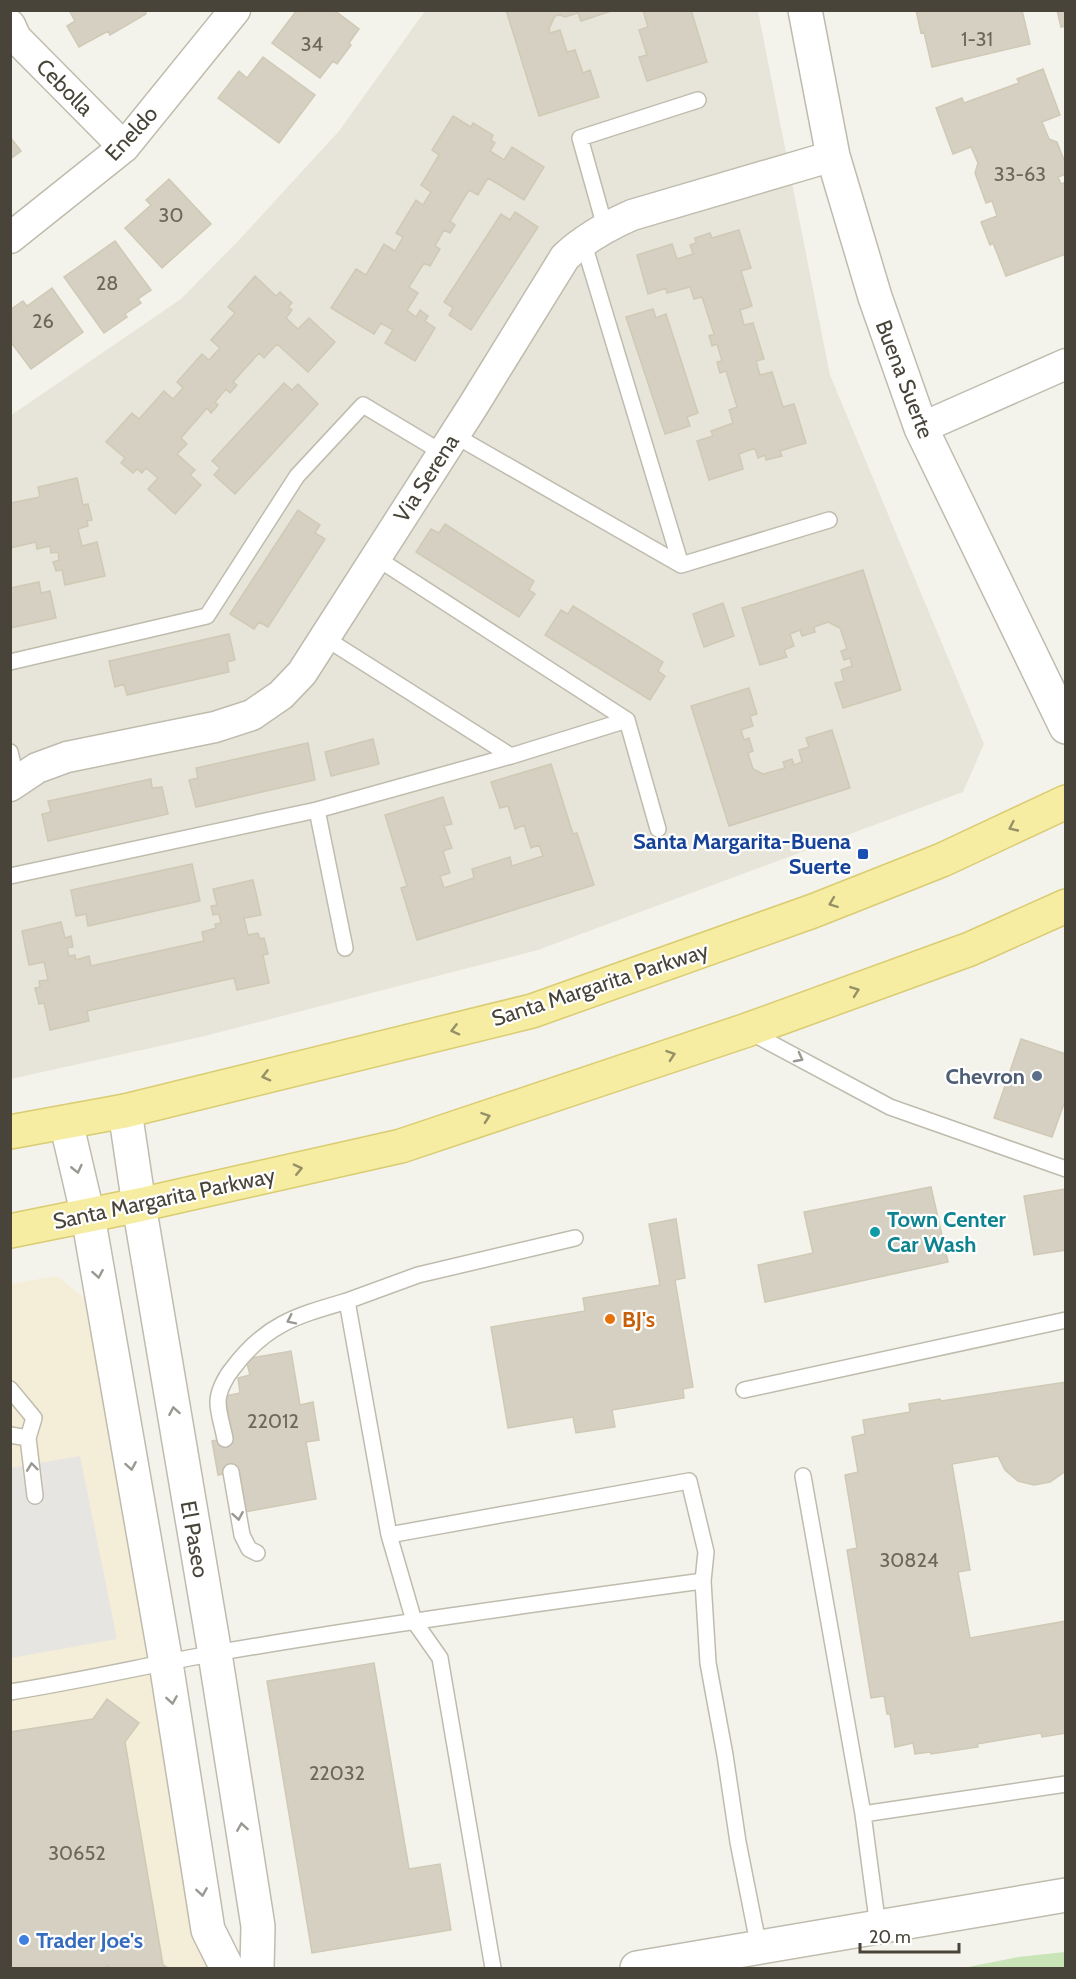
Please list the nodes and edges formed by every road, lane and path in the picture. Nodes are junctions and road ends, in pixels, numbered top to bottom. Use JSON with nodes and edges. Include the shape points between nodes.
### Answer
{"nodes":[{"id":1,"x":235,"y":10,"type":"edge"},
{"id":2,"x":805,"y":10,"type":"edge"},
{"id":3,"x":10,"y":25,"type":"edge"},
{"id":4,"x":698,"y":100,"type":"dead end"},
{"id":5,"x":124,"y":147,"type":"junction"},
{"id":6,"x":833,"y":156,"type":"junction"},
{"id":7,"x":594,"y":234,"type":"junction"},
{"id":8,"x":10,"y":238,"type":"edge"},
{"id":9,"x":1065,"y":364,"type":"edge"},
{"id":10,"x":921,"y":428,"type":"junction"},
{"id":11,"x":448,"y":444,"type":"junction"},
{"id":12,"x":830,"y":520,"type":"dead end"},
{"id":13,"x":375,"y":557,"type":"junction"},
{"id":14,"x":681,"y":566,"type":"junction"},
{"id":15,"x":325,"y":638,"type":"junction"},
{"id":16,"x":10,"y":662,"type":"edge"},
{"id":17,"x":627,"y":720,"type":"junction"},
{"id":18,"x":1065,"y":727,"type":"edge"},
{"id":19,"x":10,"y":752,"type":"edge"},
{"id":20,"x":511,"y":756,"type":"junction"},
{"id":21,"x":14,"y":784,"type":"edge"},
{"id":22,"x":1065,"y":802,"type":"edge"},
{"id":23,"x":317,"y":810,"type":"junction"},
{"id":24,"x":658,"y":829,"type":"dead end"},
{"id":25,"x":10,"y":876,"type":"edge"},
{"id":26,"x":1065,"y":906,"type":"edge"},
{"id":27,"x":345,"y":948,"type":"dead end"},
{"id":28,"x":747,"y":1030,"type":"junction"},
{"id":29,"x":125,"y":1111,"type":"junction"},
{"id":30,"x":66,"y":1122,"type":"junction"},
{"id":31,"x":10,"y":1131,"type":"edge"},
{"id":32,"x":1065,"y":1169,"type":"edge"},
{"id":33,"x":139,"y":1205,"type":"junction"},
{"id":34,"x":87,"y":1216,"type":"junction"},
{"id":35,"x":10,"y":1231,"type":"edge"},
{"id":36,"x":575,"y":1238,"type":"dead end"},
{"id":37,"x":347,"y":1301,"type":"junction"},
{"id":38,"x":1065,"y":1320,"type":"edge"},
{"id":39,"x":10,"y":1389,"type":"edge"},
{"id":40,"x":744,"y":1390,"type":"dead end"},
{"id":41,"x":10,"y":1435,"type":"edge"},
{"id":42,"x":28,"y":1438,"type":"junction"},
{"id":43,"x":225,"y":1439,"type":"dead end"},
{"id":44,"x":231,"y":1472,"type":"dead end"},
{"id":45,"x":803,"y":1476,"type":"dead end"},
{"id":46,"x":35,"y":1496,"type":"dead end"},
{"id":47,"x":389,"y":1535,"type":"junction"},
{"id":48,"x":257,"y":1553,"type":"dead end"},
{"id":49,"x":703,"y":1581,"type":"junction"},
{"id":50,"x":414,"y":1621,"type":"junction"},
{"id":51,"x":215,"y":1654,"type":"junction"},
{"id":52,"x":166,"y":1664,"type":"junction"},
{"id":53,"x":10,"y":1692,"type":"edge"},
{"id":54,"x":1065,"y":1784,"type":"edge"},
{"id":55,"x":863,"y":1814,"type":"junction"},
{"id":56,"x":1065,"y":1895,"type":"edge"},
{"id":57,"x":878,"y":1927,"type":"junction"},
{"id":58,"x":759,"y":1948,"type":"junction"},
{"id":59,"x":227,"y":1968,"type":"edge"},
{"id":60,"x":256,"y":1968,"type":"edge"},
{"id":61,"x":493,"y":1968,"type":"edge"},
{"id":62,"x":637,"y":1968,"type":"edge"}],
"edges":[{"from":1,"to":5,"type":"street","name":"Eneldo"},
{"from":2,"to":6,"type":"street","name":"Buena Suerte"},
{"from":3,"to":5,"type":"street","name":"Cebolla","via":[[16,38]]},
{"from":4,"to":7,"type":"lane","via":[[580,138]]},
{"from":5,"to":8,"type":"street","name":"Eneldo"},
{"from":6,"to":7,"type":"street","name":"Via Serena","via":[[632,215]]},
{"from":6,"to":10,"type":"street","name":"Buena Suerte","via":[[875,297]]},
{"from":7,"to":11,"type":"street","name":"Via Serena","via":[[565,256]]},
{"from":7,"to":14,"type":"lane"},
{"from":9,"to":10,"type":"street"},
{"from":10,"to":18,"type":"street","name":"Buena Suerte"},
{"from":11,"to":13,"type":"street","name":"Via Serena"},
{"from":11,"to":14,"type":"lane"},
{"from":11,"to":16,"type":"lane","via":[[363,405],[297,476],[207,616]]},
{"from":12,"to":14,"type":"lane"},
{"from":13,"to":15,"type":"street","name":"Via Serena"},
{"from":13,"to":17,"type":"lane"},
{"from":15,"to":20,"type":"lane"},
{"from":15,"to":21,"type":"street","name":"Via Serena","via":[[281,695],[252,715],[215,727],[67,756],[37,768]]},
{"from":17,"to":20,"type":"lane"},
{"from":17,"to":24,"type":"lane"},
{"from":19,"to":21,"type":"lane"},
{"from":20,"to":23,"type":"lane"},
{"from":22,"to":29,"type":"main road","name":"Santa Margarita Parkway","one_way":true,"via":[[942,860],[813,911],[532,1011]]},
{"from":23,"to":25,"type":"lane"},
{"from":23,"to":27,"type":"lane"},
{"from":28,"to":26,"type":"main road","name":"Santa Margarita Parkway","one_way":true,"via":[[970,949]]},
{"from":28,"to":32,"type":"lane","one_way":true,"via":[[890,1107]]},
{"from":33,"to":28,"type":"main road","name":"Santa Margarita Parkway","one_way":true,"via":[[401,1146]]},
{"from":29,"to":30,"type":"main road","name":"Santa Margarita Parkway"},
{"from":29,"to":33,"type":"street","name":"El Paseo"},
{"from":30,"to":31,"type":"main road","name":"Santa Margarita Parkway"},
{"from":30,"to":34,"type":"street","one_way":true},
{"from":33,"to":34,"type":"main road","name":"Santa Margarita Parkway"},
{"from":51,"to":33,"type":"street","name":"El Paseo","one_way":true},
{"from":34,"to":35,"type":"main road","name":"Santa Margarita Parkway"},
{"from":34,"to":52,"type":"street","one_way":true},
{"from":36,"to":37,"type":"lane","via":[[418,1275]]},
{"from":37,"to":43,"type":"lane","one_way":true,"via":[[303,1314],[267,1331],[243,1354],[227,1376],[218,1400]]},
{"from":37,"to":47,"type":"lane"},
{"from":38,"to":40,"type":"lane"},
{"from":39,"to":42,"type":"lane","via":[[34,1418]]},
{"from":41,"to":42,"type":"lane"},
{"from":46,"to":42,"type":"lane","one_way":true},
{"from":44,"to":48,"type":"lane","one_way":true,"via":[[242,1535],[249,1549]]},
{"from":45,"to":55,"type":"lane"},
{"from":47,"to":49,"type":"lane","via":[[690,1481],[706,1552]]},
{"from":47,"to":50,"type":"lane"},
{"from":49,"to":50,"type":"lane"},
{"from":49,"to":58,"type":"lane","via":[[708,1663]]},
{"from":50,"to":51,"type":"lane"},
{"from":50,"to":61,"type":"lane","via":[[440,1658]]},
{"from":51,"to":52,"type":"lane"},
{"from":60,"to":51,"type":"street","name":"El Paseo","one_way":true,"via":[[258,1926]]},
{"from":52,"to":53,"type":"lane"},
{"from":52,"to":59,"type":"street","one_way":true,"via":[[208,1930]]},
{"from":54,"to":55,"type":"lane"},
{"from":55,"to":57,"type":"lane"},
{"from":56,"to":57,"type":"street"},
{"from":57,"to":58,"type":"street"},
{"from":58,"to":62,"type":"street"}]}
